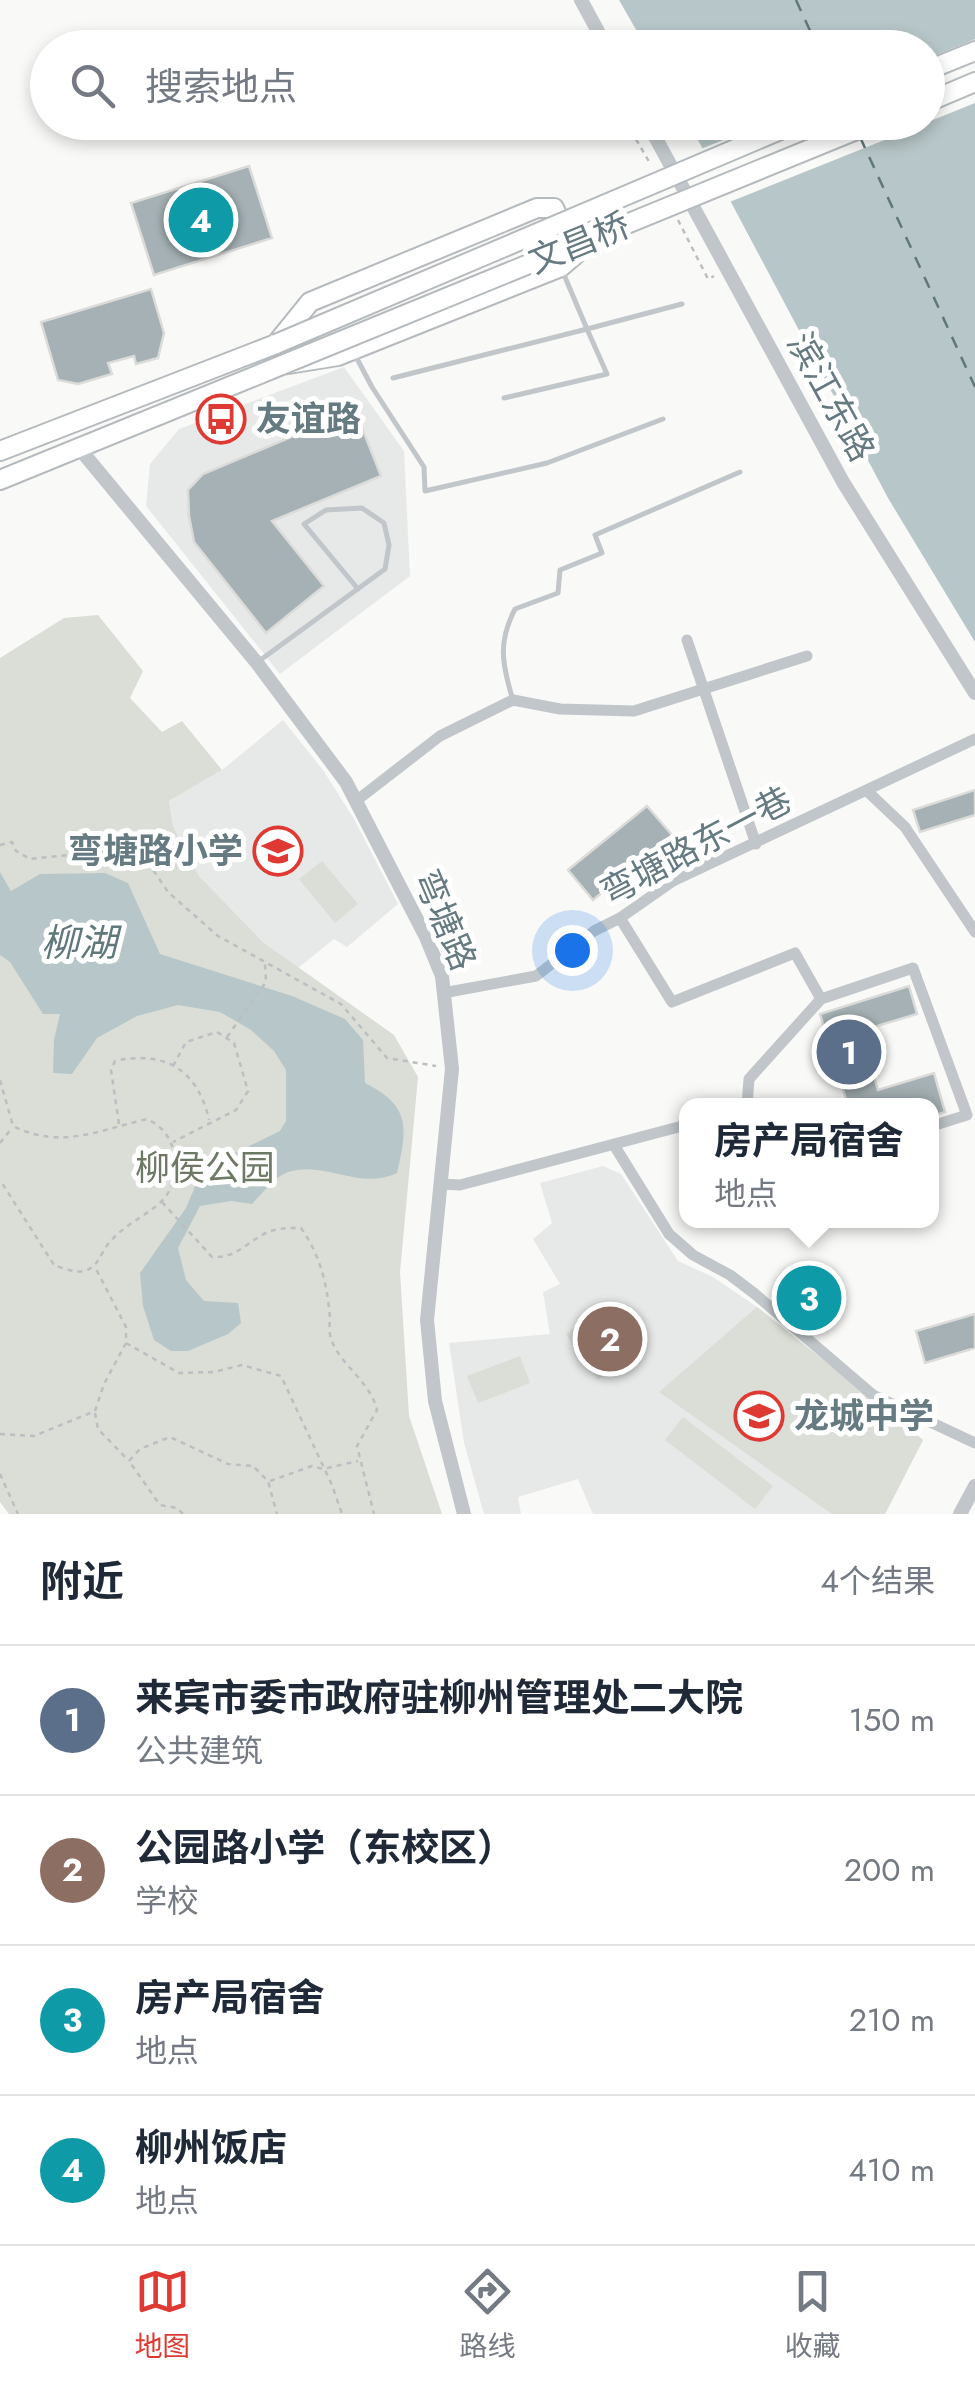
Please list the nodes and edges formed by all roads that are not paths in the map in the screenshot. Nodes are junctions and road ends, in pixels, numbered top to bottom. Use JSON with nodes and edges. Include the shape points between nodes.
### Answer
{"nodes":[{"id":1,"x":582,"y":0,"type":"edge"},
{"id":2,"x":598,"y":30,"type":"edge"},
{"id":3,"x":975,"y":51,"type":"edge"},
{"id":4,"x":945,"y":63,"type":"edge"},
{"id":5,"x":975,"y":82,"type":"edge"},
{"id":6,"x":945,"y":95,"type":"edge"},
{"id":7,"x":657,"y":140,"type":"edge"},
{"id":8,"x":756,"y":140,"type":"edge"},
{"id":9,"x":832,"y":140,"type":"edge"},
{"id":10,"x":561,"y":267,"type":"junction"},
{"id":11,"x":682,"y":304,"type":"dead end"},
{"id":12,"x":587,"y":329,"type":"junction"},
{"id":13,"x":276,"y":344,"type":"junction"},
{"id":14,"x":353,"y":350,"type":"junction"},
{"id":15,"x":282,"y":365,"type":"junction"},
{"id":16,"x":393,"y":378,"type":"dead end"},
{"id":17,"x":504,"y":398,"type":"dead end"},
{"id":18,"x":664,"y":420,"type":"dead end"},
{"id":19,"x":79,"y":448,"type":"junction"},
{"id":20,"x":0,"y":451,"type":"edge"},
{"id":21,"x":740,"y":472,"type":"dead end"},
{"id":22,"x":0,"y":480,"type":"edge"},
{"id":23,"x":358,"y":588,"type":"junction"},
{"id":24,"x":687,"y":640,"type":"dead end"},
{"id":25,"x":806,"y":656,"type":"dead end"},
{"id":26,"x":256,"y":663,"type":"junction"},
{"id":27,"x":703,"y":688,"type":"junction"},
{"id":28,"x":975,"y":693,"type":"edge"},
{"id":29,"x":513,"y":700,"type":"junction"},
{"id":30,"x":975,"y":739,"type":"edge"},
{"id":31,"x":866,"y":790,"type":"junction"},
{"id":32,"x":356,"y":801,"type":"junction"},
{"id":33,"x":756,"y":844,"type":"junction"},
{"id":34,"x":620,"y":918,"type":"junction"},
{"id":35,"x":975,"y":932,"type":"edge"},
{"id":36,"x":444,"y":993,"type":"junction"},
{"id":37,"x":822,"y":999,"type":"junction"},
{"id":38,"x":748,"y":1098,"type":"edge"},
{"id":39,"x":939,"y":1124,"type":"edge"},
{"id":40,"x":679,"y":1127,"type":"edge"},
{"id":41,"x":614,"y":1145,"type":"junction"},
{"id":42,"x":440,"y":1184,"type":"junction"},
{"id":43,"x":975,"y":1443,"type":"edge"},
{"id":44,"x":975,"y":1486,"type":"edge"},
{"id":45,"x":464,"y":1514,"type":"edge"},
{"id":46,"x":960,"y":1514,"type":"edge"}],
"edges":[{"from":1,"to":2,"type":"street"},
{"from":3,"to":4,"type":"main road"},
{"from":5,"to":6,"type":"main road"},
{"from":7,"to":28,"type":"street","name":"滨江东路","via":[[843,482]]},
{"from":8,"to":13,"type":"main road","name":"文昌桥","bridge":true},
{"from":9,"to":15,"type":"main road","name":"文昌桥","bridge":true},
{"from":10,"to":12,"type":"lane"},
{"from":10,"to":13,"type":"main road","via":[[576,255],[554,208],[536,208],[310,302]]},
{"from":10,"to":14,"type":"main road"},
{"from":11,"to":12,"type":"lane"},
{"from":12,"to":16,"type":"lane"},
{"from":12,"to":17,"type":"lane","via":[[607,374]]},
{"from":13,"to":20,"type":"main road","name":"文昌桥"},
{"from":14,"to":15,"type":"main road"},
{"from":14,"to":18,"type":"lane","via":[[424,467],[425,491],[547,462]]},
{"from":15,"to":19,"type":"main road"},
{"from":19,"to":22,"type":"main road"},
{"from":19,"to":26,"type":"street","name":"弯塘路"},
{"from":21,"to":29,"type":"lane","via":[[595,536],[602,553],[560,570],[558,593],[514,610],[504,630],[503,666]]},
{"from":23,"to":23,"type":"lane","via":[[385,569],[390,545],[384,523],[362,508],[326,510],[304,524]]},
{"from":23,"to":26,"type":"lane"},
{"from":24,"to":27,"type":"street"},
{"from":25,"to":27,"type":"street"},
{"from":26,"to":32,"type":"street","name":"弯塘路"},
{"from":27,"to":29,"type":"street","via":[[634,711]]},
{"from":27,"to":33,"type":"street"},
{"from":29,"to":32,"type":"street","via":[[440,736]]},
{"from":30,"to":31,"type":"street","name":"弯塘路东一巷"},
{"from":31,"to":33,"type":"street","name":"弯塘路东一巷"},
{"from":31,"to":35,"type":"street","via":[[905,827]]},
{"from":32,"to":36,"type":"street","name":"弯塘路","via":[[426,937]]},
{"from":33,"to":34,"type":"street","name":"弯塘路东一巷","via":[[673,882]]},
{"from":34,"to":36,"type":"street","name":"弯塘路东一巷","via":[[536,976]]},
{"from":34,"to":37,"type":"street","via":[[672,1002],[795,952]]},
{"from":36,"to":42,"type":"street","name":"弯塘路","via":[[452,1069]]},
{"from":37,"to":38,"type":"street","via":[[749,1078]]},
{"from":37,"to":39,"type":"street","via":[[913,968],[967,1115]]},
{"from":40,"to":41,"type":"street"},
{"from":41,"to":42,"type":"street"},
{"from":41,"to":43,"type":"street","via":[[669,1234],[694,1255],[730,1275],[874,1395]]},
{"from":42,"to":45,"type":"street","name":"弯塘路","via":[[427,1320],[435,1401]]},
{"from":44,"to":46,"type":"street"}]}
